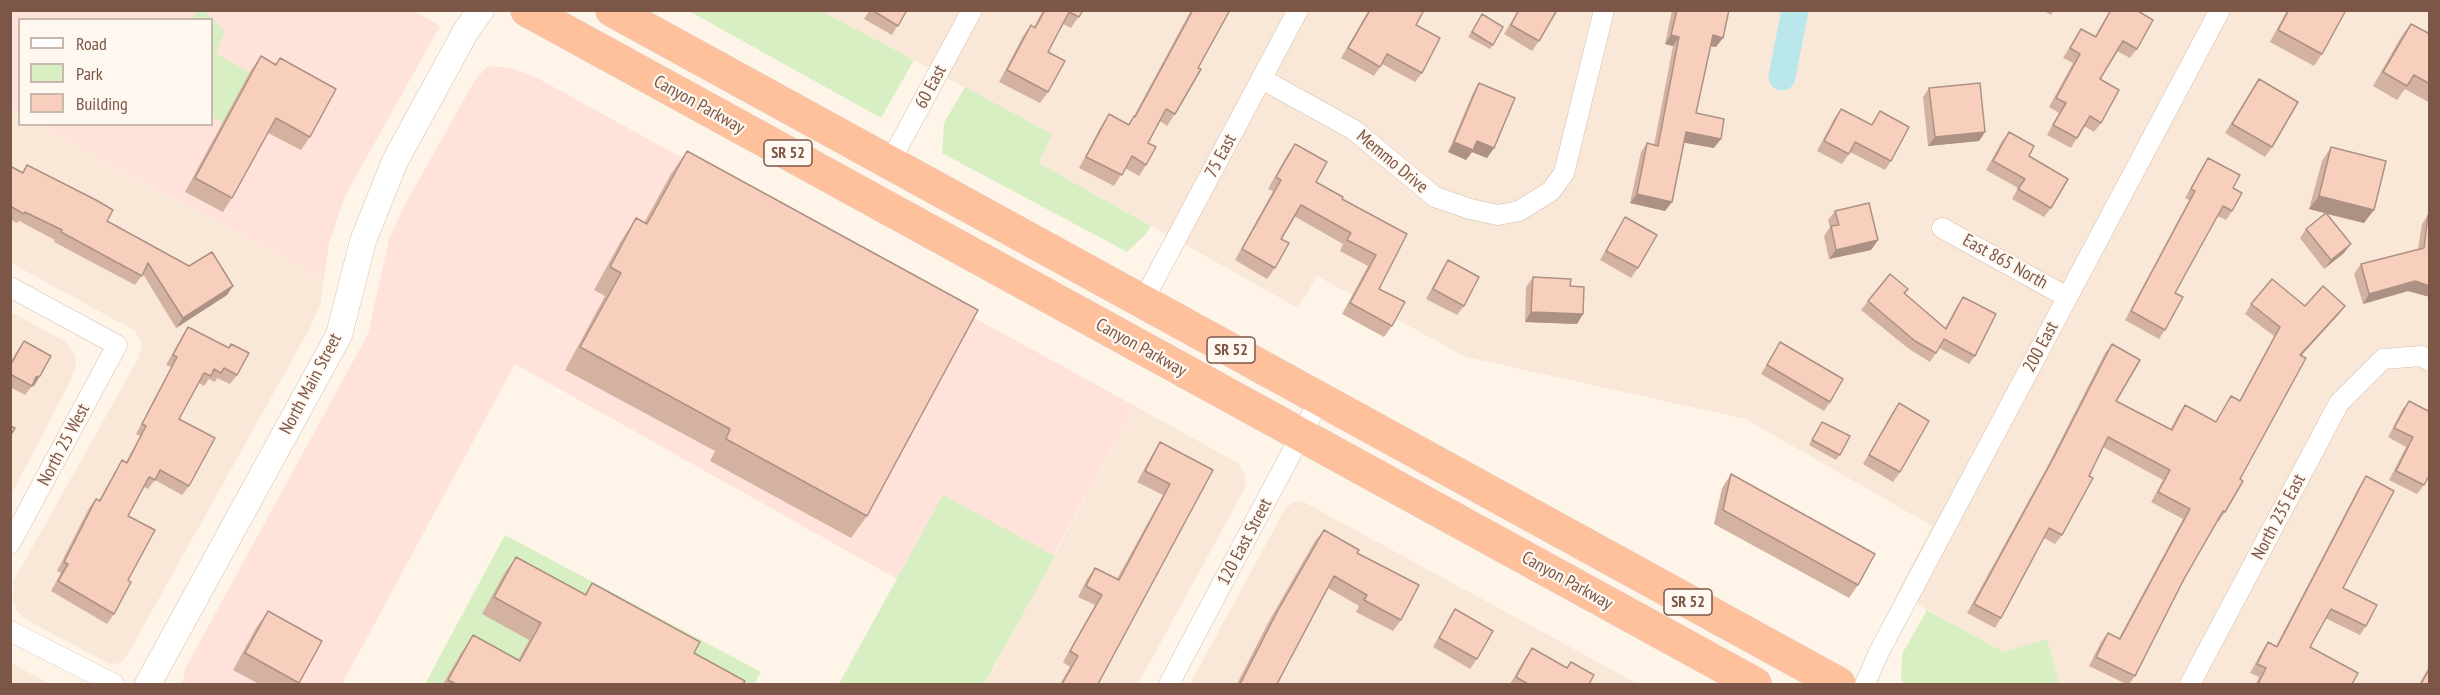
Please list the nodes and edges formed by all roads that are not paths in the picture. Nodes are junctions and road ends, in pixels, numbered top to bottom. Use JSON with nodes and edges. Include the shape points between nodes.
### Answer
{"nodes":[{"id":1,"x":481,"y":10,"type":"edge"},
{"id":2,"x":527,"y":10,"type":"edge"},
{"id":3,"x":612,"y":10,"type":"edge"},
{"id":4,"x":972,"y":10,"type":"edge"},
{"id":5,"x":1298,"y":10,"type":"edge"},
{"id":6,"x":1604,"y":10,"type":"edge"},
{"id":7,"x":2220,"y":10,"type":"edge"},
{"id":8,"x":1262,"y":79,"type":"junction"},
{"id":9,"x":890,"y":162,"type":"junction"},
{"id":10,"x":1942,"y":228,"type":"dead end"},
{"id":11,"x":10,"y":287,"type":"edge"},
{"id":12,"x":2067,"y":297,"type":"junction"},
{"id":13,"x":1143,"y":301,"type":"junction"},
{"id":14,"x":2430,"y":361,"type":"edge"},
{"id":15,"x":1320,"y":399,"type":"junction"},
{"id":16,"x":1301,"y":435,"type":"junction"},
{"id":17,"x":10,"y":544,"type":"edge"},
{"id":18,"x":10,"y":631,"type":"edge"},
{"id":19,"x":114,"y":684,"type":"edge"},
{"id":20,"x":148,"y":684,"type":"edge"},
{"id":21,"x":1169,"y":684,"type":"edge"},
{"id":22,"x":1755,"y":684,"type":"edge"},
{"id":23,"x":1839,"y":684,"type":"edge"},
{"id":24,"x":1865,"y":684,"type":"edge"},
{"id":25,"x":2190,"y":684,"type":"edge"}],
"edges":[{"from":1,"to":20,"type":"street","name":"North Main Street","via":[[395,161],[363,241],[339,335]]},
{"from":2,"to":16,"type":"highway","name":"Canyon Parkway","number":"SR 52"},
{"from":3,"to":9,"type":"highway","number":"SR 52"},
{"from":4,"to":9,"type":"street","name":"60 East"},
{"from":5,"to":8,"type":"street","name":"75 East"},
{"from":6,"to":8,"type":"street","name":"Memmo Drive","via":[[1564,173],[1551,191],[1519,211],[1498,214],[1435,197],[1354,130]]},
{"from":7,"to":12,"type":"street","name":"200 East"},
{"from":8,"to":13,"type":"street","name":"75 East"},
{"from":9,"to":13,"type":"highway","number":"SR 52"},
{"from":10,"to":12,"type":"street","name":"East 865 North"},
{"from":11,"to":17,"type":"street","name":"North 25 West","via":[[117,345]]},
{"from":12,"to":24,"type":"street","name":"200 East"},
{"from":13,"to":15,"type":"highway","number":"SR 52"},
{"from":14,"to":25,"type":"street","name":"North 235 East","via":[[2421,356],[2383,359],[2340,403]]},
{"from":15,"to":16,"type":"street","name":"120 East Street"},
{"from":15,"to":23,"type":"highway","number":"SR 52"},
{"from":16,"to":21,"type":"street","name":"120 East Street"},
{"from":16,"to":22,"type":"highway","name":"Canyon Parkway","number":"SR 52"},
{"from":18,"to":19,"type":"street"}]}
